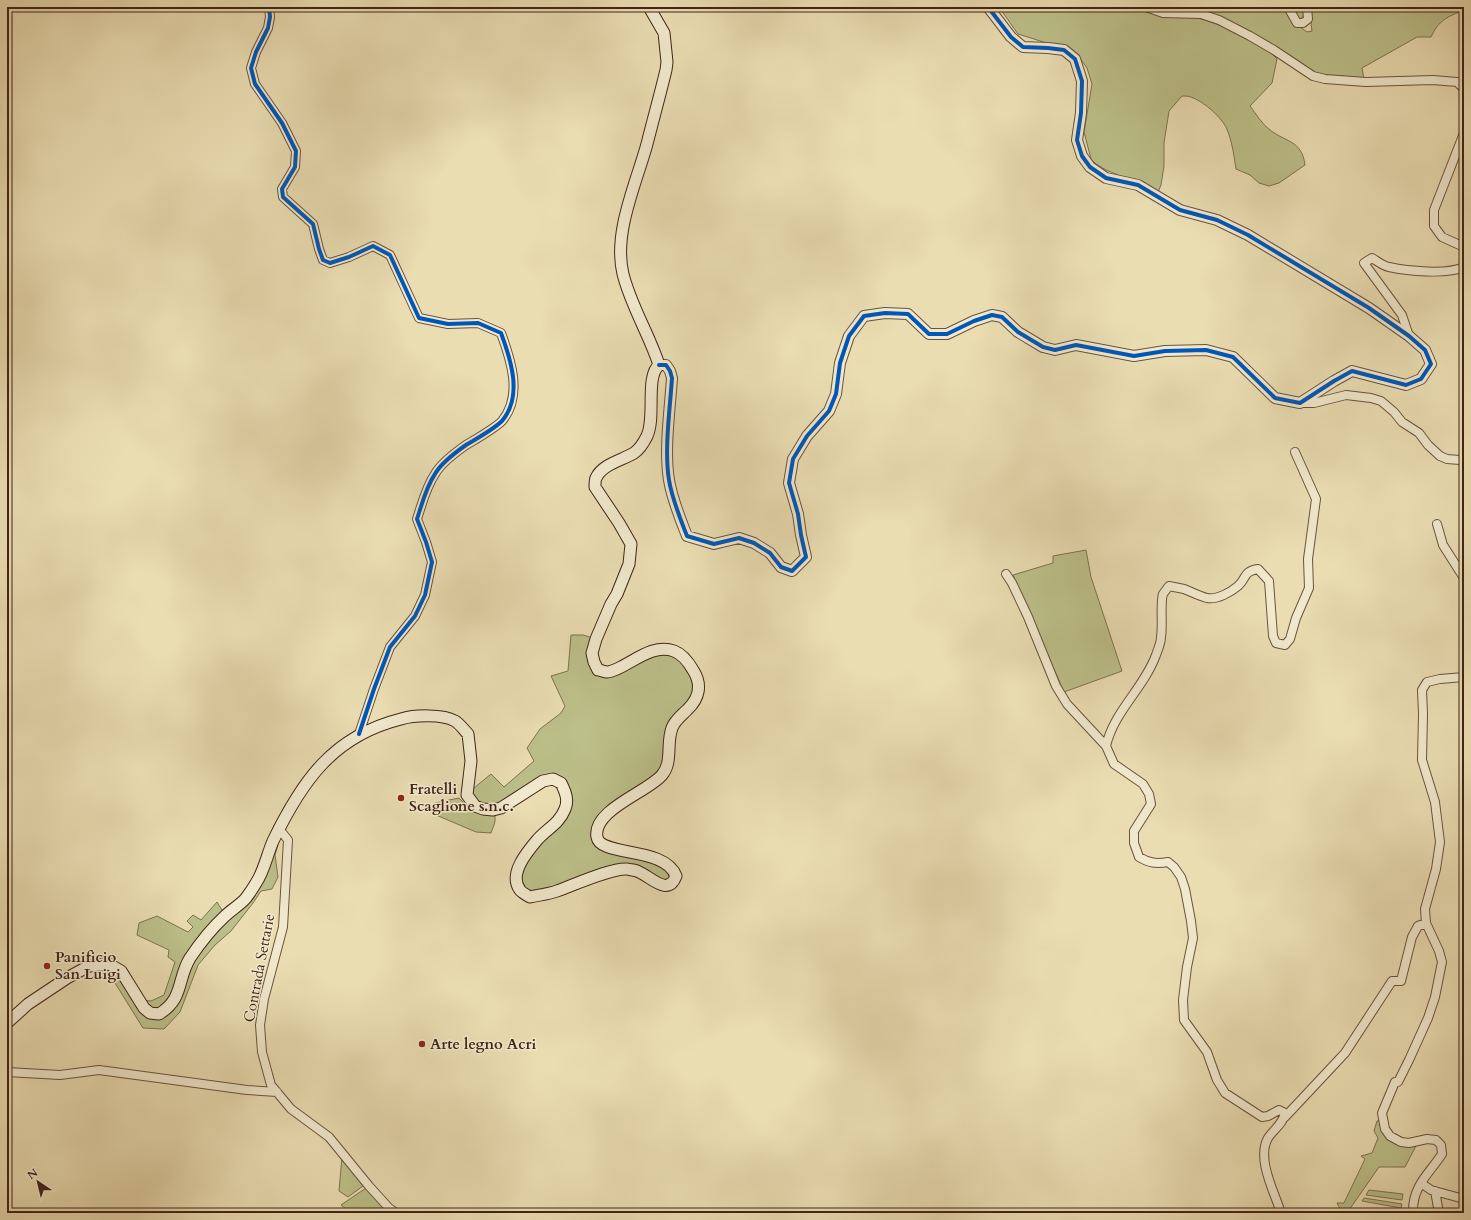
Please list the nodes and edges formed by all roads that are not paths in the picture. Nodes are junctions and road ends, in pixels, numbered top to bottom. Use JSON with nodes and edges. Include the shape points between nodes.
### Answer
{"nodes":[{"id":1,"x":269,"y":7,"type":"edge"},
{"id":2,"x":649,"y":7,"type":"edge"},
{"id":3,"x":988,"y":7,"type":"edge"},
{"id":4,"x":1146,"y":7,"type":"edge"},
{"id":5,"x":1288,"y":7,"type":"edge"},
{"id":6,"x":1307,"y":7,"type":"edge"},
{"id":7,"x":1464,"y":89,"type":"edge"},
{"id":8,"x":1464,"y":133,"type":"edge"},
{"id":9,"x":1464,"y":247,"type":"edge"},
{"id":10,"x":1464,"y":267,"type":"edge"},
{"id":11,"x":1409,"y":336,"type":"junction"},
{"id":12,"x":660,"y":365,"type":"junction"},
{"id":13,"x":1300,"y":403,"type":"junction"},
{"id":14,"x":1295,"y":452,"type":"dead end"},
{"id":15,"x":1464,"y":463,"type":"edge"},
{"id":16,"x":1437,"y":524,"type":"dead end"},
{"id":17,"x":1006,"y":574,"type":"dead end"},
{"id":18,"x":1464,"y":578,"type":"edge"},
{"id":19,"x":1464,"y":602,"type":"edge"},
{"id":20,"x":1464,"y":606,"type":"edge"},
{"id":21,"x":1464,"y":677,"type":"edge"},
{"id":22,"x":359,"y":734,"type":"junction"},
{"id":23,"x":1106,"y":746,"type":"junction"},
{"id":24,"x":280,"y":830,"type":"junction"},
{"id":25,"x":1426,"y":923,"type":"junction"},
{"id":26,"x":7,"y":1023,"type":"edge"},
{"id":27,"x":7,"y":1072,"type":"edge"},
{"id":28,"x":277,"y":1092,"type":"junction"},
{"id":29,"x":1285,"y":1117,"type":"junction"},
{"id":30,"x":1421,"y":1183,"type":"junction"},
{"id":31,"x":1435,"y":1191,"type":"junction"},
{"id":32,"x":1464,"y":1199,"type":"edge"},
{"id":33,"x":393,"y":1211,"type":"edge"},
{"id":34,"x":1282,"y":1213,"type":"edge"},
{"id":35,"x":1413,"y":1213,"type":"edge"},
{"id":36,"x":1439,"y":1213,"type":"edge"}],
"edges":[{"from":1,"to":22,"type":"street","via":[[268,28],[251,68],[255,84],[282,123],[296,150],[295,166],[282,189],[283,197],[313,224],[323,260],[330,263],[373,246],[390,255],[420,318],[448,324],[478,323],[501,334],[510,357],[514,388],[510,408],[501,421],[455,453],[435,473],[417,520],[432,562],[425,594],[415,616],[390,647]]},
{"from":2,"to":12,"type":"main road","via":[[664,33],[667,62],[628,207],[620,258],[629,294]]},
{"from":3,"to":11,"type":"street","via":[[1011,37],[1023,47],[1064,50],[1075,59],[1082,81],[1077,140],[1082,156],[1090,167],[1106,178],[1138,184],[1180,210],[1217,220],[1248,235],[1369,308]]},
{"from":4,"to":7,"type":"street","via":[[1163,13],[1201,14],[1219,20],[1274,50],[1313,76],[1366,82],[1433,80],[1456,82]]},
{"from":5,"to":6,"type":"street","via":[[1297,23],[1303,23],[1308,19]]},
{"from":8,"to":9,"type":"street","via":[[1434,210],[1434,226],[1442,237]]},
{"from":10,"to":11,"type":"street","via":[[1456,271],[1430,272],[1388,267],[1372,258],[1364,263],[1402,316]]},
{"from":11,"to":13,"type":"street","via":[[1425,350],[1431,364],[1421,379],[1406,384],[1352,371]]},
{"from":12,"to":13,"type":"street","via":[[666,365],[672,378],[667,463],[669,482],[687,536],[714,544],[739,538],[754,543],[770,553],[781,567],[792,571],[806,557],[789,483],[793,459],[807,436],[829,411],[836,394],[840,363],[849,336],[864,316],[885,313],[908,314],[929,334],[947,334],[992,315],[1002,316],[1018,332],[1043,347],[1055,350],[1076,345],[1134,356],[1165,351],[1206,350],[1233,357],[1275,398]]},
{"from":12,"to":22,"type":"main road","via":[[655,368],[652,376],[651,419],[642,445],[635,453],[607,466],[596,477],[595,487],[631,544],[629,564],[592,653],[598,670],[608,672],[656,650],[667,649],[676,652],[693,668],[699,679],[700,689],[688,710],[672,727],[668,742],[668,765],[662,775],[614,808],[602,820],[596,832],[597,839],[602,845],[611,849],[644,854],[669,866],[676,876],[674,882],[663,886],[639,872],[625,869],[600,875],[555,892],[530,897],[520,892],[515,881],[518,865],[539,838],[556,824],[565,809],[567,795],[561,782],[553,779],[543,781],[501,808],[484,809],[475,806],[468,795],[471,761],[468,734],[455,721],[441,717],[410,716],[382,723]]},
{"from":13,"to":15,"type":"street","via":[[1314,403],[1346,395],[1381,401],[1402,422],[1419,433],[1440,456]]},
{"from":14,"to":23,"type":"street","via":[[1316,499],[1308,559],[1309,588],[1290,639],[1284,645],[1276,643],[1273,636],[1269,581],[1258,569],[1250,571],[1239,585],[1228,593],[1215,598],[1169,586],[1162,601],[1161,638],[1155,656],[1109,732]]},
{"from":16,"to":18,"type":"street","via":[[1443,545]]},
{"from":17,"to":23,"type":"street","via":[[1028,618],[1056,686],[1067,704]]},
{"from":19,"to":20,"type":"street"},
{"from":21,"to":25,"type":"street","via":[[1427,682],[1422,690],[1422,760],[1435,802],[1440,842],[1436,870],[1425,909]]},
{"from":22,"to":24,"type":"main road","via":[[331,754],[310,779],[294,799]]},
{"from":23,"to":29,"type":"street","via":[[1114,764],[1143,784],[1149,794],[1151,804],[1134,831],[1134,843],[1139,857],[1158,864],[1168,862],[1181,877],[1186,889],[1193,938],[1183,1000],[1184,1020],[1207,1052],[1216,1080],[1225,1093],[1262,1117],[1279,1110],[1285,1113]]},
{"from":24,"to":26,"type":"main road","via":[[257,882],[245,899],[225,915],[189,959],[174,1001],[167,1010],[159,1014],[150,1013],[144,1008],[121,971],[108,964],[89,966],[67,978],[28,1004]]},
{"from":24,"to":28,"type":"street","name":"Contrada Settarie","via":[[288,840],[283,927],[264,999],[260,1025],[262,1052],[271,1085]]},
{"from":25,"to":29,"type":"street","via":[[1418,926],[1412,937],[1401,981],[1392,981],[1345,1053]]},
{"from":25,"to":30,"type":"street","via":[[1442,962],[1435,997],[1409,1060],[1398,1082],[1395,1082],[1382,1113],[1385,1129],[1390,1136],[1401,1142],[1427,1139],[1436,1140],[1441,1145],[1442,1154]]},
{"from":27,"to":28,"type":"street","via":[[60,1076],[99,1070]]},
{"from":28,"to":33,"type":"street","name":"Contrada Settarie","via":[[291,1109],[329,1137]]},
{"from":29,"to":34,"type":"street","via":[[1268,1138],[1264,1150],[1264,1161],[1271,1186]]},
{"from":30,"to":31,"type":"street"},
{"from":30,"to":35,"type":"street","via":[[1416,1191]]},
{"from":31,"to":32,"type":"street"},
{"from":31,"to":36,"type":"street"}]}
